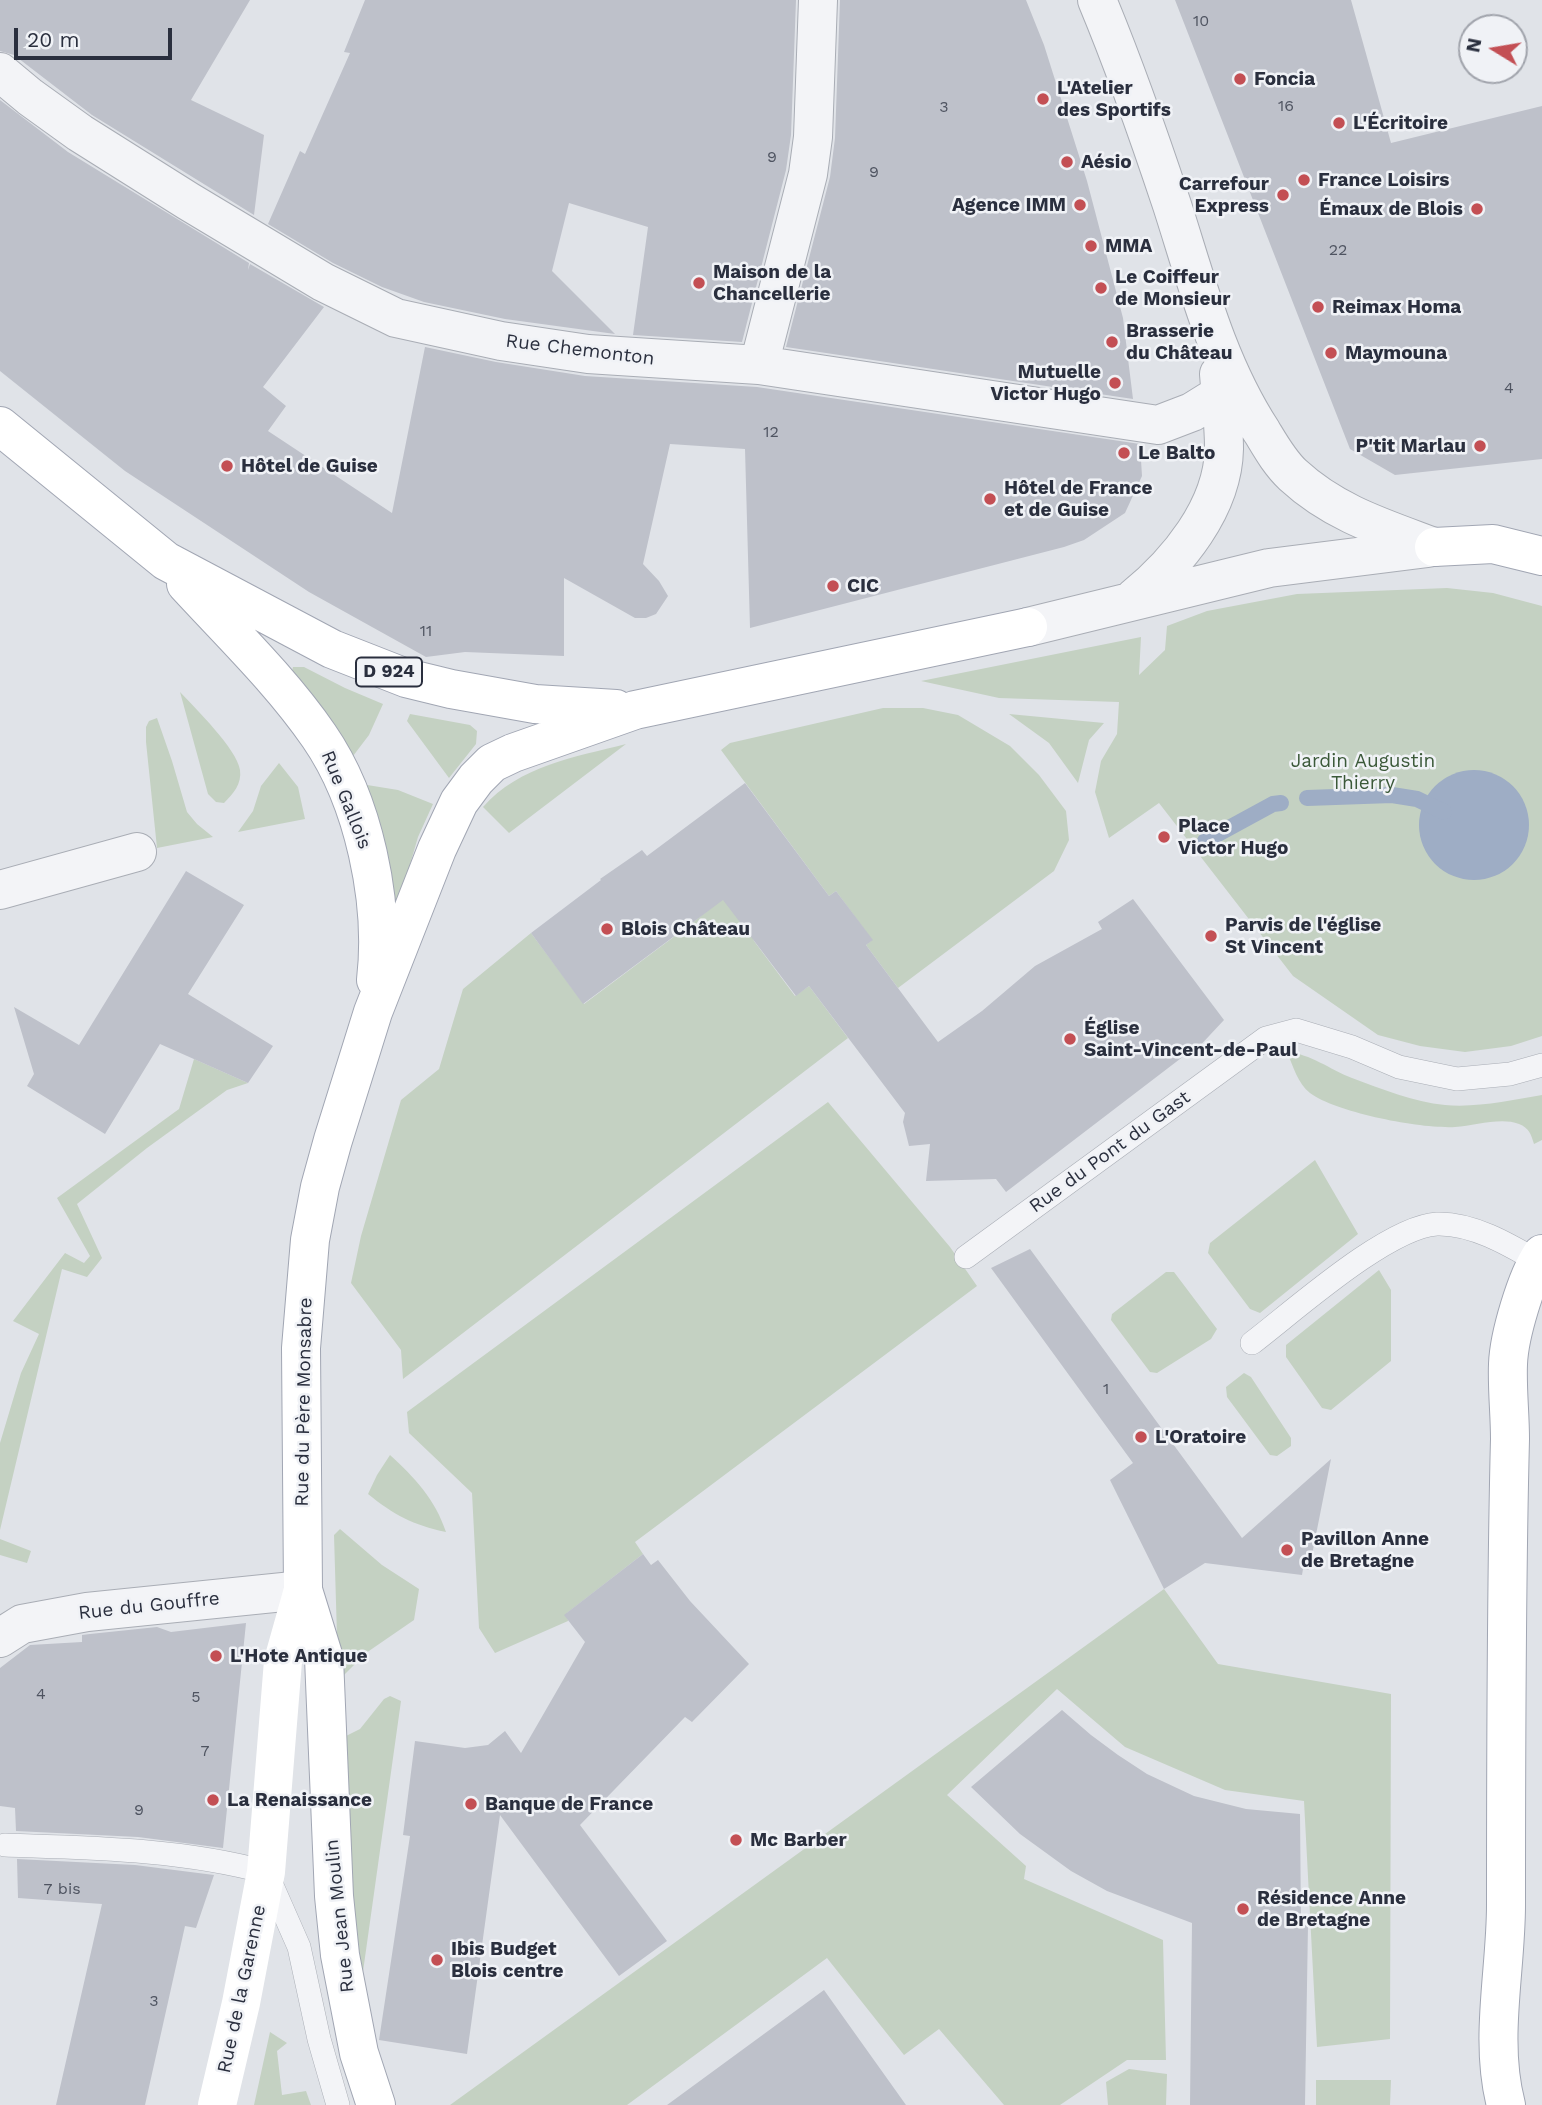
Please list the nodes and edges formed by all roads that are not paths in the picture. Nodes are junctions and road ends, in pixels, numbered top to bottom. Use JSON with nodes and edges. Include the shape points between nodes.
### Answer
{"nodes":[{"id":1,"x":818,"y":0,"type":"edge"},
{"id":2,"x":1097,"y":0,"type":"edge"},
{"id":3,"x":0,"y":72,"type":"edge"},
{"id":4,"x":1216,"y":344,"type":"junction"},
{"id":5,"x":759,"y":366,"type":"junction"},
{"id":6,"x":1221,"y":394,"type":"junction"},
{"id":7,"x":0,"y":426,"type":"edge"},
{"id":8,"x":1434,"y":547,"type":"junction"},
{"id":9,"x":1542,"y":556,"type":"edge"},
{"id":10,"x":166,"y":561,"type":"junction"},
{"id":11,"x":1128,"y":603,"type":"junction"},
{"id":12,"x":1028,"y":627,"type":"joint"},
{"id":13,"x":635,"y":710,"type":"junction"},
{"id":14,"x":137,"y":852,"type":"dead end"},
{"id":15,"x":0,"y":890,"type":"edge"},
{"id":16,"x":373,"y":1012,"type":"junction"},
{"id":17,"x":1542,"y":1065,"type":"edge"},
{"id":18,"x":967,"y":1257,"type":"dead end"},
{"id":19,"x":1540,"y":1258,"type":"edge"},
{"id":20,"x":1252,"y":1343,"type":"dead end"},
{"id":21,"x":303,"y":1590,"type":"junction"},
{"id":22,"x":0,"y":1638,"type":"edge"},
{"id":23,"x":328,"y":1723,"type":"joint"},
{"id":24,"x":5,"y":1845,"type":"dead end"},
{"id":25,"x":266,"y":1872,"type":"junction"},
{"id":26,"x":217,"y":2105,"type":"edge"},
{"id":27,"x":338,"y":2105,"type":"edge"},
{"id":28,"x":376,"y":2105,"type":"edge"},
{"id":29,"x":1506,"y":2105,"type":"edge"}],
"edges":[{"from":1,"to":5,"type":"street","via":[[808,174]]},
{"from":2,"to":4,"type":"street","via":[[1143,119]]},
{"from":3,"to":5,"type":"street","name":"Rue Chemonton","via":[[80,133],[178,194],[323,282],[396,318],[588,354]]},
{"from":4,"to":6,"type":"street"},
{"from":4,"to":8,"type":"street","via":[[1252,417],[1293,475],[1331,505]]},
{"from":5,"to":6,"type":"street","name":"Rue Chemonton","via":[[1158,425]]},
{"from":6,"to":11,"type":"street","via":[[1224,451],[1218,484],[1206,512],[1172,565]]},
{"from":7,"to":10,"type":"main road","number":"D 924"},
{"from":8,"to":9,"type":"main road","via":[[1493,544]]},
{"from":8,"to":11,"type":"street","via":[[1269,568]]},
{"from":10,"to":13,"type":"main road","number":"D 924","via":[[298,632],[406,678],[535,704]]},
{"from":10,"to":16,"type":"main road","name":"Rue Gallois","number":"D 924","via":[[288,696],[320,737],[341,779],[364,836],[374,882],[379,957]]},
{"from":11,"to":12,"type":"street"},
{"from":12,"to":13,"type":"main road"},
{"from":13,"to":16,"type":"main road","via":[[513,753],[492,763],[476,779],[459,802],[437,849]]},
{"from":14,"to":15,"type":"street"},
{"from":16,"to":21,"type":"main road","name":"Rue du Père Monsabre","via":[[320,1187],[310,1240],[301,1348]]},
{"from":17,"to":18,"type":"lane","name":"Rue du Pont du Gast","via":[[1510,1074],[1457,1079],[1399,1068],[1296,1030],[1266,1038]]},
{"from":19,"to":20,"type":"lane","via":[[1469,1230],[1437,1224],[1417,1227],[1369,1253]]},
{"from":19,"to":29,"type":"main road","via":[[1523,1293],[1508,1363],[1506,1927],[1498,2052]]},
{"from":21,"to":22,"type":"street","name":"Rue du Gouffre","via":[[87,1612],[22,1624]]},
{"from":21,"to":23,"type":"main road","name":"Rue du Père Monsabre","via":[[324,1658]]},
{"from":21,"to":25,"type":"main road","name":"Rue du Père Monsabre","via":[[283,1661]]},
{"from":23,"to":28,"type":"main road","name":"Rue Jean Moulin","via":[[334,1896],[341,1955],[359,2053]]},
{"from":24,"to":25,"type":"lane","via":[[131,1850],[229,1862]]},
{"from":25,"to":26,"type":"main road","name":"Rue de la Garenne"},
{"from":25,"to":27,"type":"lane","name":"Rue Jean Moulin","via":[[299,1947]]}]}
